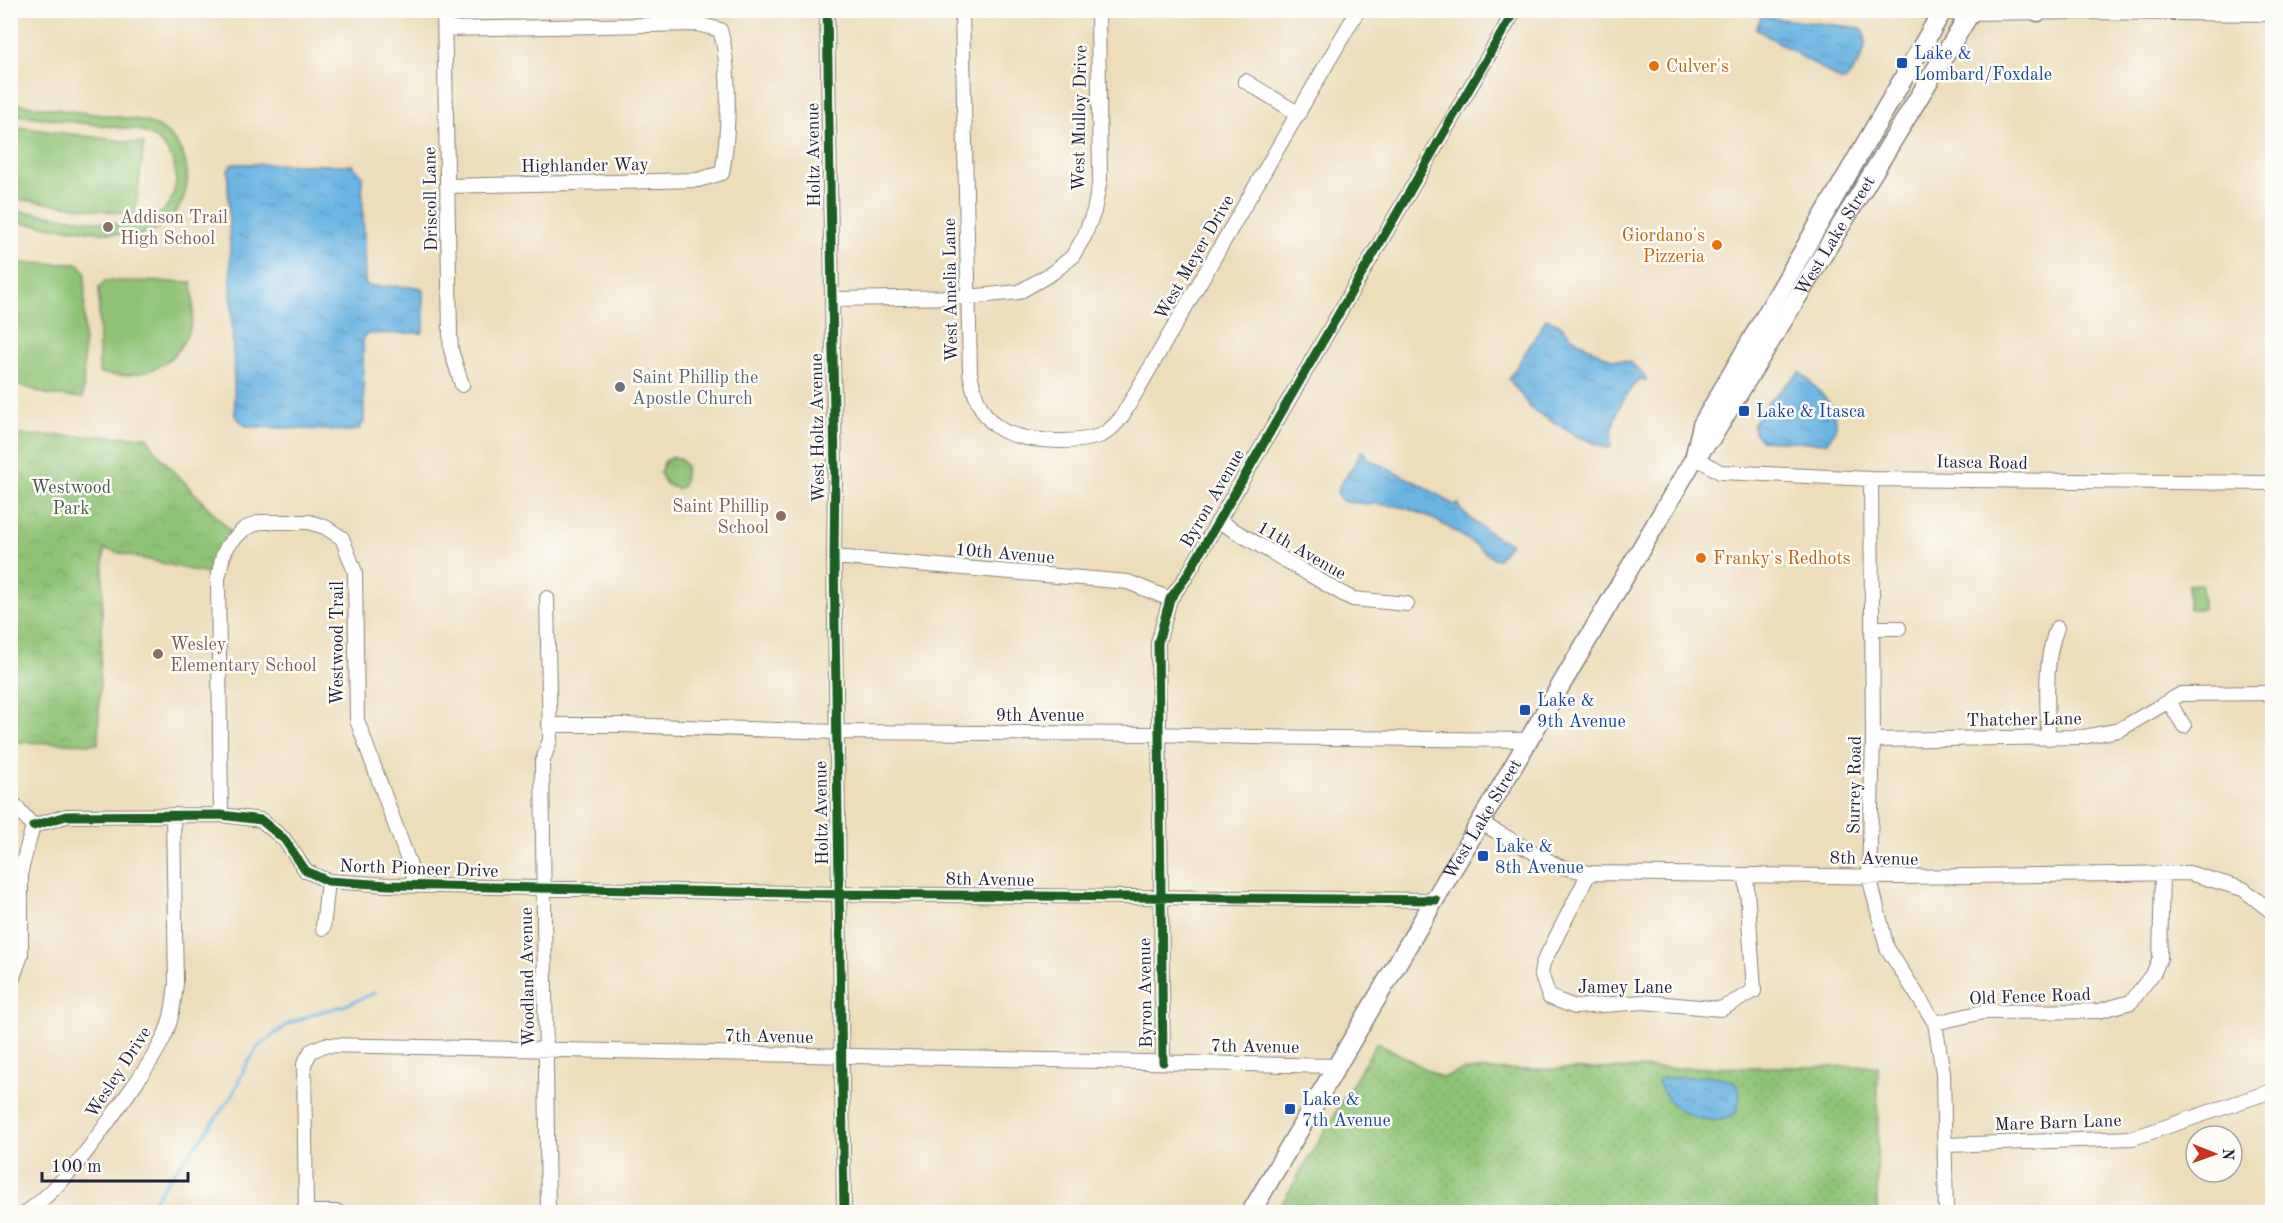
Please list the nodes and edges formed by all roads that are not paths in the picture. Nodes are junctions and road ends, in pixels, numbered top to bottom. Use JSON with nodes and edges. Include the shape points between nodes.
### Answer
{"nodes":[{"id":1,"x":444,"y":10,"type":"edge"},
{"id":2,"x":827,"y":10,"type":"edge"},
{"id":3,"x":962,"y":10,"type":"edge"},
{"id":4,"x":1098,"y":10,"type":"edge"},
{"id":5,"x":1358,"y":10,"type":"edge"},
{"id":6,"x":1515,"y":10,"type":"edge"},
{"id":7,"x":1918,"y":10,"type":"edge"},
{"id":8,"x":2036,"y":11,"type":"edge"},
{"id":9,"x":1943,"y":12,"type":"edge"},
{"id":10,"x":1972,"y":12,"type":"edge"},
{"id":11,"x":2272,"y":14,"type":"edge"},
{"id":12,"x":630,"y":18,"type":"edge"},
{"id":13,"x":445,"y":29,"type":"junction"},
{"id":14,"x":1245,"y":81,"type":"dead end"},
{"id":15,"x":1299,"y":114,"type":"junction"},
{"id":16,"x":448,"y":186,"type":"junction"},
{"id":17,"x":968,"y":297,"type":"junction"},
{"id":18,"x":832,"y":298,"type":"junction"},
{"id":19,"x":462,"y":385,"type":"dead end"},
{"id":20,"x":1120,"y":418,"type":"joint"},
{"id":21,"x":1695,"y":457,"type":"junction"},
{"id":22,"x":1870,"y":479,"type":"junction"},
{"id":23,"x":2272,"y":483,"type":"edge"},
{"id":24,"x":1218,"y":521,"type":"junction"},
{"id":25,"x":834,"y":557,"type":"junction"},
{"id":26,"x":548,"y":598,"type":"dead end"},
{"id":27,"x":1170,"y":599,"type":"junction"},
{"id":28,"x":1407,"y":604,"type":"dead end"},
{"id":29,"x":1872,"y":628,"type":"junction"},
{"id":30,"x":1899,"y":628,"type":"dead end"},
{"id":31,"x":2057,"y":628,"type":"dead end"},
{"id":32,"x":2272,"y":693,"type":"edge"},
{"id":33,"x":2169,"y":702,"type":"junction"},
{"id":34,"x":549,"y":725,"type":"junction"},
{"id":35,"x":2184,"y":726,"type":"dead end"},
{"id":36,"x":837,"y":732,"type":"junction"},
{"id":37,"x":1158,"y":734,"type":"junction"},
{"id":38,"x":2048,"y":738,"type":"junction"},
{"id":39,"x":1530,"y":740,"type":"junction"},
{"id":40,"x":1873,"y":740,"type":"junction"},
{"id":41,"x":14,"y":804,"type":"dead end"},
{"id":42,"x":173,"y":815,"type":"junction"},
{"id":43,"x":221,"y":815,"type":"junction"},
{"id":44,"x":1481,"y":823,"type":"junction"},
{"id":45,"x":33,"y":826,"type":"junction"},
{"id":46,"x":1590,"y":873,"type":"junction"},
{"id":47,"x":2162,"y":873,"type":"junction"},
{"id":48,"x":1746,"y":875,"type":"junction"},
{"id":49,"x":1869,"y":876,"type":"junction"},
{"id":50,"x":328,"y":881,"type":"junction"},
{"id":51,"x":417,"y":885,"type":"junction"},
{"id":52,"x":544,"y":888,"type":"junction"},
{"id":53,"x":839,"y":894,"type":"junction"},
{"id":54,"x":1160,"y":898,"type":"junction"},
{"id":55,"x":1436,"y":900,"type":"junction"},
{"id":56,"x":2271,"y":908,"type":"edge"},
{"id":57,"x":323,"y":928,"type":"dead end"},
{"id":58,"x":10,"y":987,"type":"edge"},
{"id":59,"x":1935,"y":1023,"type":"junction"},
{"id":60,"x":546,"y":1049,"type":"junction"},
{"id":61,"x":841,"y":1056,"type":"junction"},
{"id":62,"x":1163,"y":1062,"type":"junction"},
{"id":63,"x":1336,"y":1066,"type":"junction"},
{"id":64,"x":2272,"y":1091,"type":"edge"},
{"id":65,"x":1946,"y":1144,"type":"junction"},
{"id":66,"x":27,"y":1212,"type":"edge"},
{"id":67,"x":301,"y":1212,"type":"edge"},
{"id":68,"x":306,"y":1212,"type":"edge"},
{"id":69,"x":338,"y":1212,"type":"edge"},
{"id":70,"x":548,"y":1212,"type":"edge"},
{"id":71,"x":844,"y":1212,"type":"edge"},
{"id":72,"x":1251,"y":1212,"type":"edge"},
{"id":73,"x":1946,"y":1212,"type":"edge"}],
"edges":[{"from":1,"to":13,"type":"street","name":"Driscoll Lane"},
{"from":2,"to":18,"type":"street","name":"Holtz Avenue"},
{"from":3,"to":17,"type":"street","name":"West Amelia Lane"},
{"from":4,"to":17,"type":"street","name":"West Mulloy Drive","via":[[1100,174],[1094,211],[1084,237],[1072,257],[1027,290]]},
{"from":5,"to":15,"type":"street","name":"West Meyer Drive"},
{"from":6,"to":24,"type":"street","name":"Byron Avenue"},
{"from":7,"to":9,"type":"street"},
{"from":8,"to":10,"type":"street"},
{"from":8,"to":11,"type":"street"},
{"from":9,"to":10,"type":"street"},
{"from":9,"to":21,"type":"main road","name":"West Lake Street","via":[[1702,424]]},
{"from":10,"to":21,"type":"main road","name":"West Lake Street","via":[[1708,444]]},
{"from":12,"to":13,"type":"street"},
{"from":12,"to":16,"type":"street","name":"Highlander Way","via":[[698,24],[720,30],[725,53],[727,135],[722,173],[698,180]]},
{"from":13,"to":16,"type":"street","name":"Driscoll Lane"},
{"from":14,"to":15,"type":"street"},
{"from":15,"to":20,"type":"street","name":"West Meyer Drive"},
{"from":16,"to":19,"type":"street","name":"Driscoll Lane","via":[[451,350]]},
{"from":17,"to":18,"type":"street","name":"West Mulloy Drive"},
{"from":17,"to":20,"type":"street","name":"West Amelia Lane","via":[[973,390],[986,416],[997,427],[1020,436],[1075,441],[1101,435]]},
{"from":18,"to":25,"type":"street","name":"West Holtz Avenue"},
{"from":21,"to":22,"type":"street","name":"Itasca Road","via":[[1720,472]]},
{"from":21,"to":39,"type":"main road","name":"West Lake Street"},
{"from":22,"to":23,"type":"street","name":"Itasca Road"},
{"from":22,"to":29,"type":"street","name":"Surrey Road"},
{"from":24,"to":27,"type":"street","name":"Byron Avenue"},
{"from":24,"to":28,"type":"street","name":"11th Avenue","via":[[1353,599]]},
{"from":25,"to":27,"type":"street","name":"10th Avenue","via":[[1128,582]]},
{"from":25,"to":36,"type":"street","name":"Holtz Avenue"},
{"from":26,"to":34,"type":"street","name":"Woodland Avenue"},
{"from":27,"to":37,"type":"street","name":"Byron Avenue","via":[[1158,643]]},
{"from":29,"to":30,"type":"street"},
{"from":29,"to":40,"type":"street","name":"Surrey Road"},
{"from":31,"to":38,"type":"street","via":[[2047,671]]},
{"from":32,"to":33,"type":"street","name":"Thatcher Lane","via":[[2181,694]]},
{"from":33,"to":35,"type":"street"},
{"from":33,"to":38,"type":"street","name":"Thatcher Lane","via":[[2119,730]]},
{"from":34,"to":36,"type":"street","name":"9th Avenue"},
{"from":34,"to":52,"type":"street","name":"Woodland Avenue","via":[[550,740],[542,763]]},
{"from":36,"to":37,"type":"street","name":"9th Avenue"},
{"from":36,"to":53,"type":"street","name":"Holtz Avenue"},
{"from":37,"to":39,"type":"street","name":"9th Avenue"},
{"from":37,"to":54,"type":"street","name":"Byron Avenue"},
{"from":38,"to":40,"type":"street","name":"Thatcher Lane"},
{"from":39,"to":44,"type":"main road","name":"West Lake Street"},
{"from":40,"to":49,"type":"street","name":"Surrey Road"},
{"from":41,"to":45,"type":"street"},
{"from":42,"to":43,"type":"street","name":"North Pioneer Drive"},
{"from":42,"to":45,"type":"street","name":"North Pioneer Drive","via":[[66,816]]},
{"from":42,"to":66,"type":"street","name":"Wesley Drive","via":[[176,983],[165,1035],[80,1162]]},
{"from":43,"to":50,"type":"street","name":"North Pioneer Drive","via":[[261,820],[284,838],[306,871]]},
{"from":43,"to":51,"type":"street","name":"Westwood Trail","via":[[218,579],[222,555],[244,529],[260,522],[309,522],[325,527],[342,538],[355,572],[355,714]]},
{"from":44,"to":46,"type":"street","name":"8th Avenue","via":[[1558,866]]},
{"from":44,"to":55,"type":"main road","name":"West Lake Street"},
{"from":45,"to":58,"type":"street","via":[[21,870],[21,956]]},
{"from":46,"to":48,"type":"street","name":"8th Avenue"},
{"from":46,"to":48,"type":"street","name":"Jamey Lane","via":[[1541,973],[1549,997],[1575,1007],[1649,1002],[1721,1009],[1755,991]]},
{"from":47,"to":49,"type":"street","name":"8th Avenue"},
{"from":47,"to":56,"type":"street","name":"8th Avenue","via":[[2189,873],[2231,884]]},
{"from":47,"to":59,"type":"street","name":"Old Fence Road","via":[[2160,958],[2131,1002],[2099,1011],[1983,1012]]},
{"from":48,"to":49,"type":"street","name":"8th Avenue"},
{"from":49,"to":59,"type":"street","name":"Surrey Road","via":[[1887,948]]},
{"from":50,"to":51,"type":"street","name":"North Pioneer Drive"},
{"from":50,"to":57,"type":"street","name":"North Pioneer Drive"},
{"from":51,"to":52,"type":"street","name":"North Pioneer Drive"},
{"from":52,"to":53,"type":"street","name":"8th Avenue"},
{"from":52,"to":60,"type":"street","name":"Woodland Avenue"},
{"from":53,"to":54,"type":"street","name":"8th Avenue"},
{"from":53,"to":61,"type":"street","name":"Holtz Avenue"},
{"from":54,"to":55,"type":"street","name":"8th Avenue"},
{"from":54,"to":62,"type":"street","name":"Byron Avenue"},
{"from":55,"to":63,"type":"main road","name":"West Lake Street"},
{"from":59,"to":65,"type":"street","name":"Surrey Road","via":[[1943,1073]]},
{"from":60,"to":61,"type":"street","name":"7th Avenue"},
{"from":60,"to":68,"type":"street","name":"7th Avenue","via":[[326,1045],[311,1050],[304,1064]]},
{"from":60,"to":70,"type":"street","name":"Woodland Avenue"},
{"from":61,"to":62,"type":"street","name":"7th Avenue"},
{"from":61,"to":71,"type":"street","name":"Holtz Avenue"},
{"from":62,"to":63,"type":"street","name":"7th Avenue"},
{"from":63,"to":72,"type":"main road","name":"West Lake Street"},
{"from":64,"to":65,"type":"street","name":"Mare Barn Lane","via":[[2133,1138]]},
{"from":65,"to":73,"type":"street","name":"Surrey Road"},
{"from":67,"to":68,"type":"street"},
{"from":68,"to":69,"type":"street"}]}
